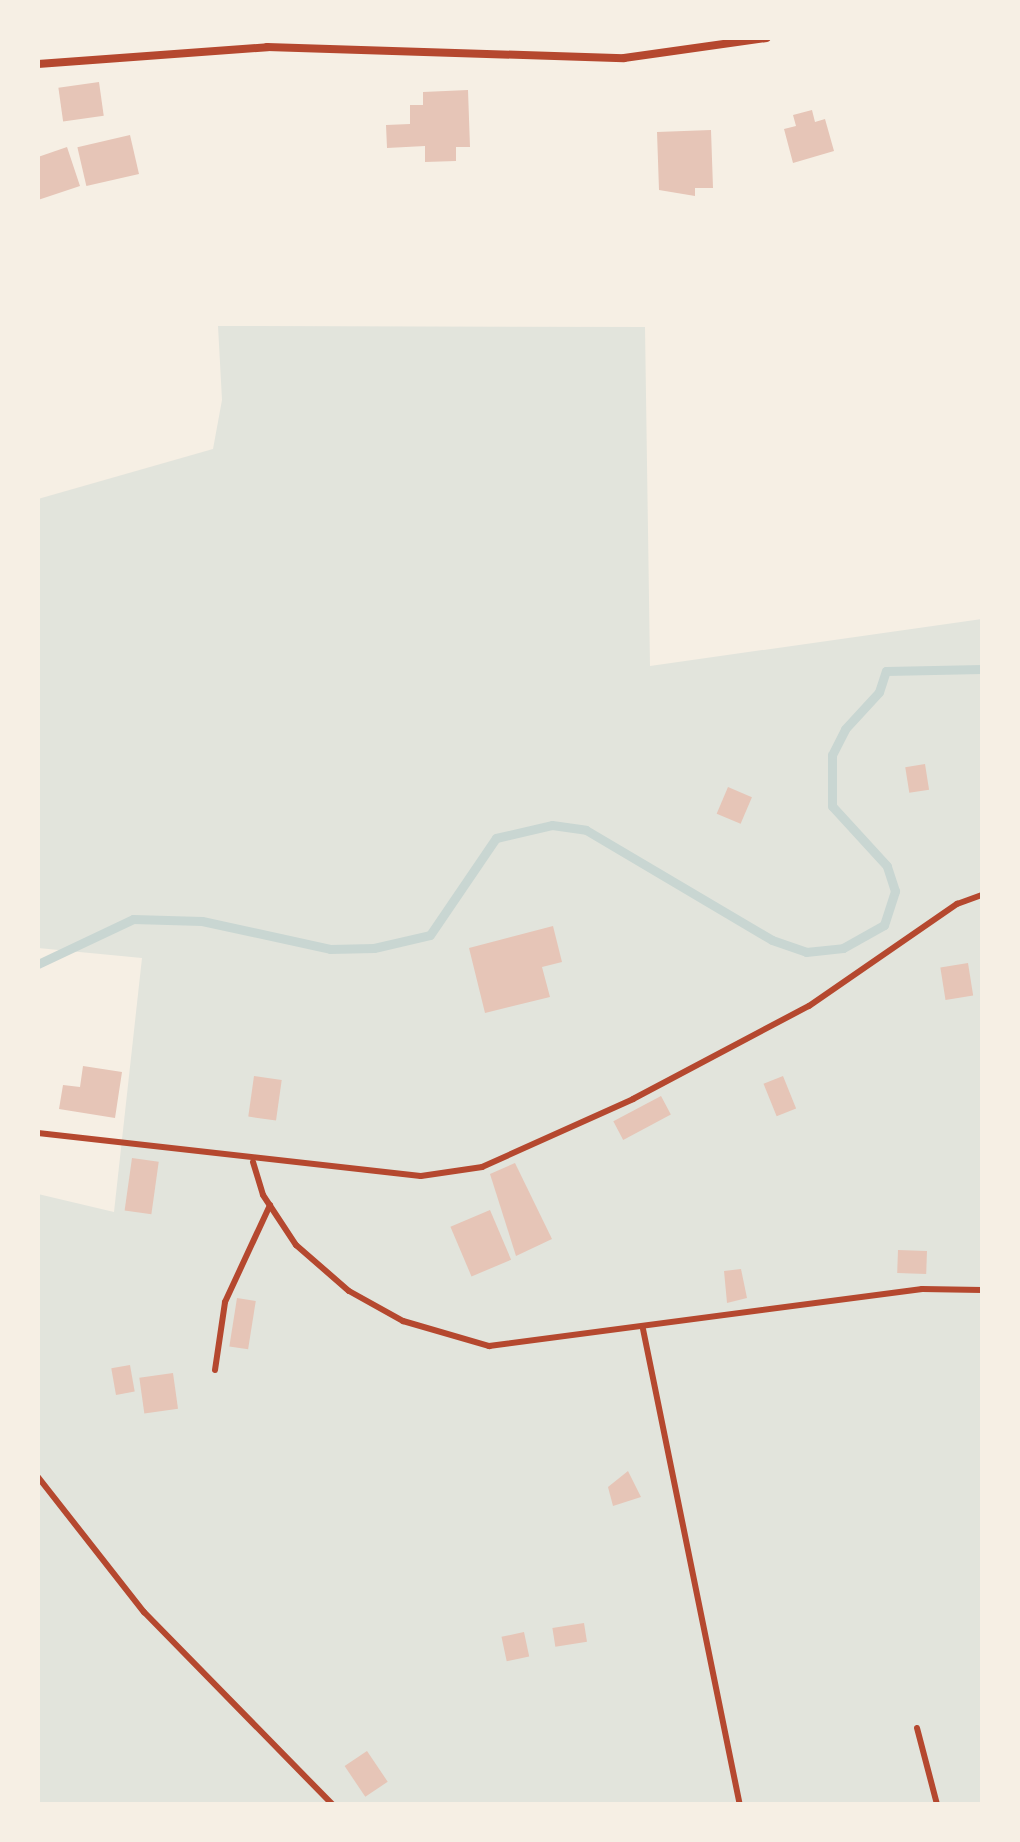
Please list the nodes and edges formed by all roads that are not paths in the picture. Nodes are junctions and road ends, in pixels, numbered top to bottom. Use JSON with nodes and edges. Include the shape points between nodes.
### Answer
{"nodes":[{"id":1,"x":767,"y":38,"type":"edge"},
{"id":2,"x":38,"y":64,"type":"edge"},
{"id":3,"x":982,"y":895,"type":"edge"},
{"id":4,"x":38,"y":1133,"type":"edge"},
{"id":5,"x":253,"y":1162,"type":"junction"},
{"id":6,"x":270,"y":1205,"type":"junction"},
{"id":7,"x":982,"y":1290,"type":"edge"},
{"id":8,"x":643,"y":1329,"type":"junction"},
{"id":9,"x":215,"y":1370,"type":"dead end"},
{"id":10,"x":38,"y":1477,"type":"edge"},
{"id":11,"x":917,"y":1728,"type":"dead end"},
{"id":12,"x":332,"y":1804,"type":"edge"},
{"id":13,"x":740,"y":1804,"type":"edge"},
{"id":14,"x":937,"y":1804,"type":"edge"}],
"edges":[{"from":1,"to":2,"type":"street","via":[[624,58],[267,47],[93,55]]},
{"from":3,"to":5,"type":"lane","via":[[957,904],[809,1006],[633,1099],[482,1167],[421,1176]]},
{"from":4,"to":5,"type":"lane"},
{"from":5,"to":6,"type":"lane"},
{"from":6,"to":8,"type":"lane","via":[[296,1245],[349,1291],[403,1321],[489,1346]]},
{"from":6,"to":9,"type":"lane","via":[[225,1302]]},
{"from":7,"to":8,"type":"lane","via":[[922,1289]]},
{"from":8,"to":13,"type":"lane"},
{"from":10,"to":12,"type":"lane","via":[[144,1612]]},
{"from":11,"to":14,"type":"lane"}]}
